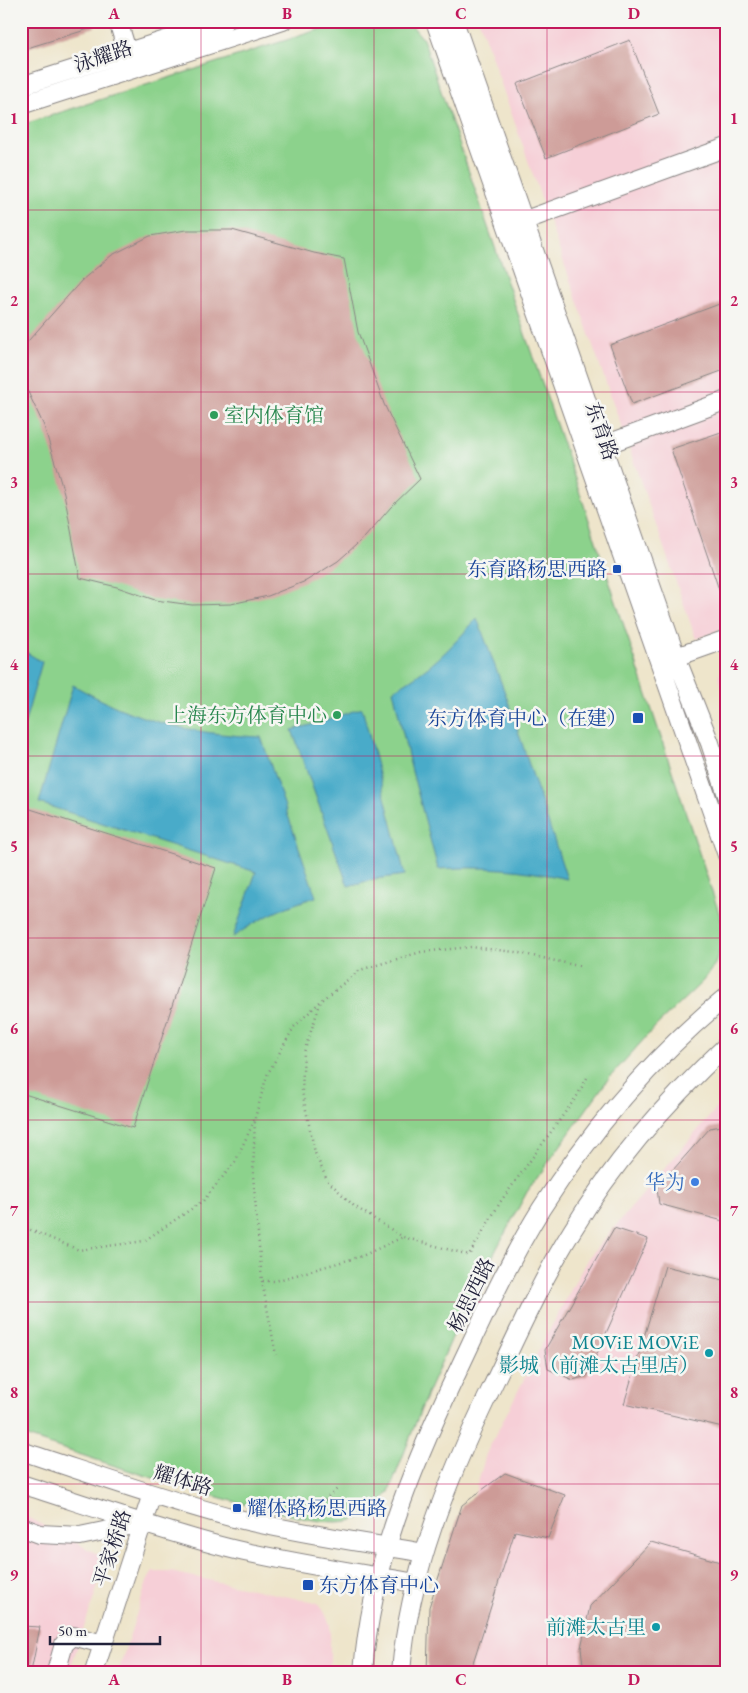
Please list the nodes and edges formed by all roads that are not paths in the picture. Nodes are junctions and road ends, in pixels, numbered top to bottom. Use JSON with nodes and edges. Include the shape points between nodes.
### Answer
{"nodes":[{"id":1,"x":118,"y":21,"type":"edge"},
{"id":2,"x":225,"y":21,"type":"edge"},
{"id":3,"x":283,"y":21,"type":"edge"},
{"id":4,"x":435,"y":21,"type":"edge"},
{"id":5,"x":454,"y":21,"type":"edge"},
{"id":6,"x":130,"y":61,"type":"junction"},
{"id":7,"x":21,"y":86,"type":"edge"},
{"id":8,"x":21,"y":104,"type":"edge"},
{"id":9,"x":727,"y":147,"type":"edge"},
{"id":10,"x":515,"y":224,"type":"junction"},
{"id":11,"x":727,"y":400,"type":"edge"},
{"id":12,"x":594,"y":448,"type":"junction"},
{"id":13,"x":727,"y":639,"type":"edge"},
{"id":14,"x":668,"y":660,"type":"junction"},
{"id":15,"x":727,"y":795,"type":"edge"},
{"id":16,"x":727,"y":855,"type":"edge"},
{"id":17,"x":727,"y":996,"type":"edge"},
{"id":18,"x":727,"y":1045,"type":"edge"},
{"id":19,"x":21,"y":1451,"type":"edge"},
{"id":20,"x":21,"y":1484,"type":"edge"},
{"id":21,"x":152,"y":1494,"type":"junction"},
{"id":22,"x":142,"y":1523,"type":"junction"},
{"id":23,"x":21,"y":1527,"type":"edge"},
{"id":24,"x":387,"y":1547,"type":"junction"},
{"id":25,"x":424,"y":1553,"type":"junction"},
{"id":26,"x":378,"y":1577,"type":"junction"},
{"id":27,"x":415,"y":1583,"type":"junction"},
{"id":28,"x":103,"y":1644,"type":"junction"},
{"id":29,"x":56,"y":1672,"type":"edge"},
{"id":30,"x":94,"y":1672,"type":"edge"},
{"id":31,"x":363,"y":1672,"type":"edge"},
{"id":32,"x":401,"y":1672,"type":"edge"}],
"edges":[{"from":1,"to":6,"type":"street"},
{"from":2,"to":6,"type":"street","name":"泳耀路"},
{"from":3,"to":6,"type":"street","name":"泳耀路"},
{"from":4,"to":10,"type":"street","name":"东育路"},
{"from":5,"to":10,"type":"street","name":"东育路"},
{"from":6,"to":7,"type":"street","name":"泳耀路"},
{"from":6,"to":8,"type":"street","name":"泳耀路"},
{"from":9,"to":10,"type":"street"},
{"from":10,"to":12,"type":"street","name":"东育路"},
{"from":11,"to":12,"type":"street"},
{"from":12,"to":14,"type":"street","name":"东育路"},
{"from":13,"to":14,"type":"street"},
{"from":14,"to":15,"type":"street","name":"东育路","via":[[710,743]]},
{"from":14,"to":16,"type":"street","name":"东育路"},
{"from":17,"to":24,"type":"street","name":"杨思西路","via":[[641,1077],[605,1119],[541,1210],[490,1303],[429,1432]]},
{"from":18,"to":25,"type":"street","via":[[669,1102],[634,1143],[573,1230],[523,1320],[463,1447]]},
{"from":19,"to":21,"type":"street","name":"耀体路"},
{"from":20,"to":22,"type":"street"},
{"from":21,"to":22,"type":"street","name":"平家桥路"},
{"from":21,"to":24,"type":"street","name":"耀体路","via":[[284,1529]]},
{"from":22,"to":23,"type":"street","via":[[80,1536],[40,1534]]},
{"from":22,"to":26,"type":"street","via":[[228,1548]]},
{"from":22,"to":28,"type":"street","name":"平家桥路"},
{"from":24,"to":25,"type":"street","name":"耀体路"},
{"from":24,"to":26,"type":"street","name":"杨思西路"},
{"from":25,"to":27,"type":"street"},
{"from":26,"to":27,"type":"street"},
{"from":26,"to":31,"type":"street","name":"杨思西路","via":[[366,1635]]},
{"from":27,"to":32,"type":"street","via":[[403,1640]]},
{"from":28,"to":29,"type":"street","via":[[73,1636],[64,1644]]},
{"from":28,"to":30,"type":"street","name":"平家桥路"}]}
